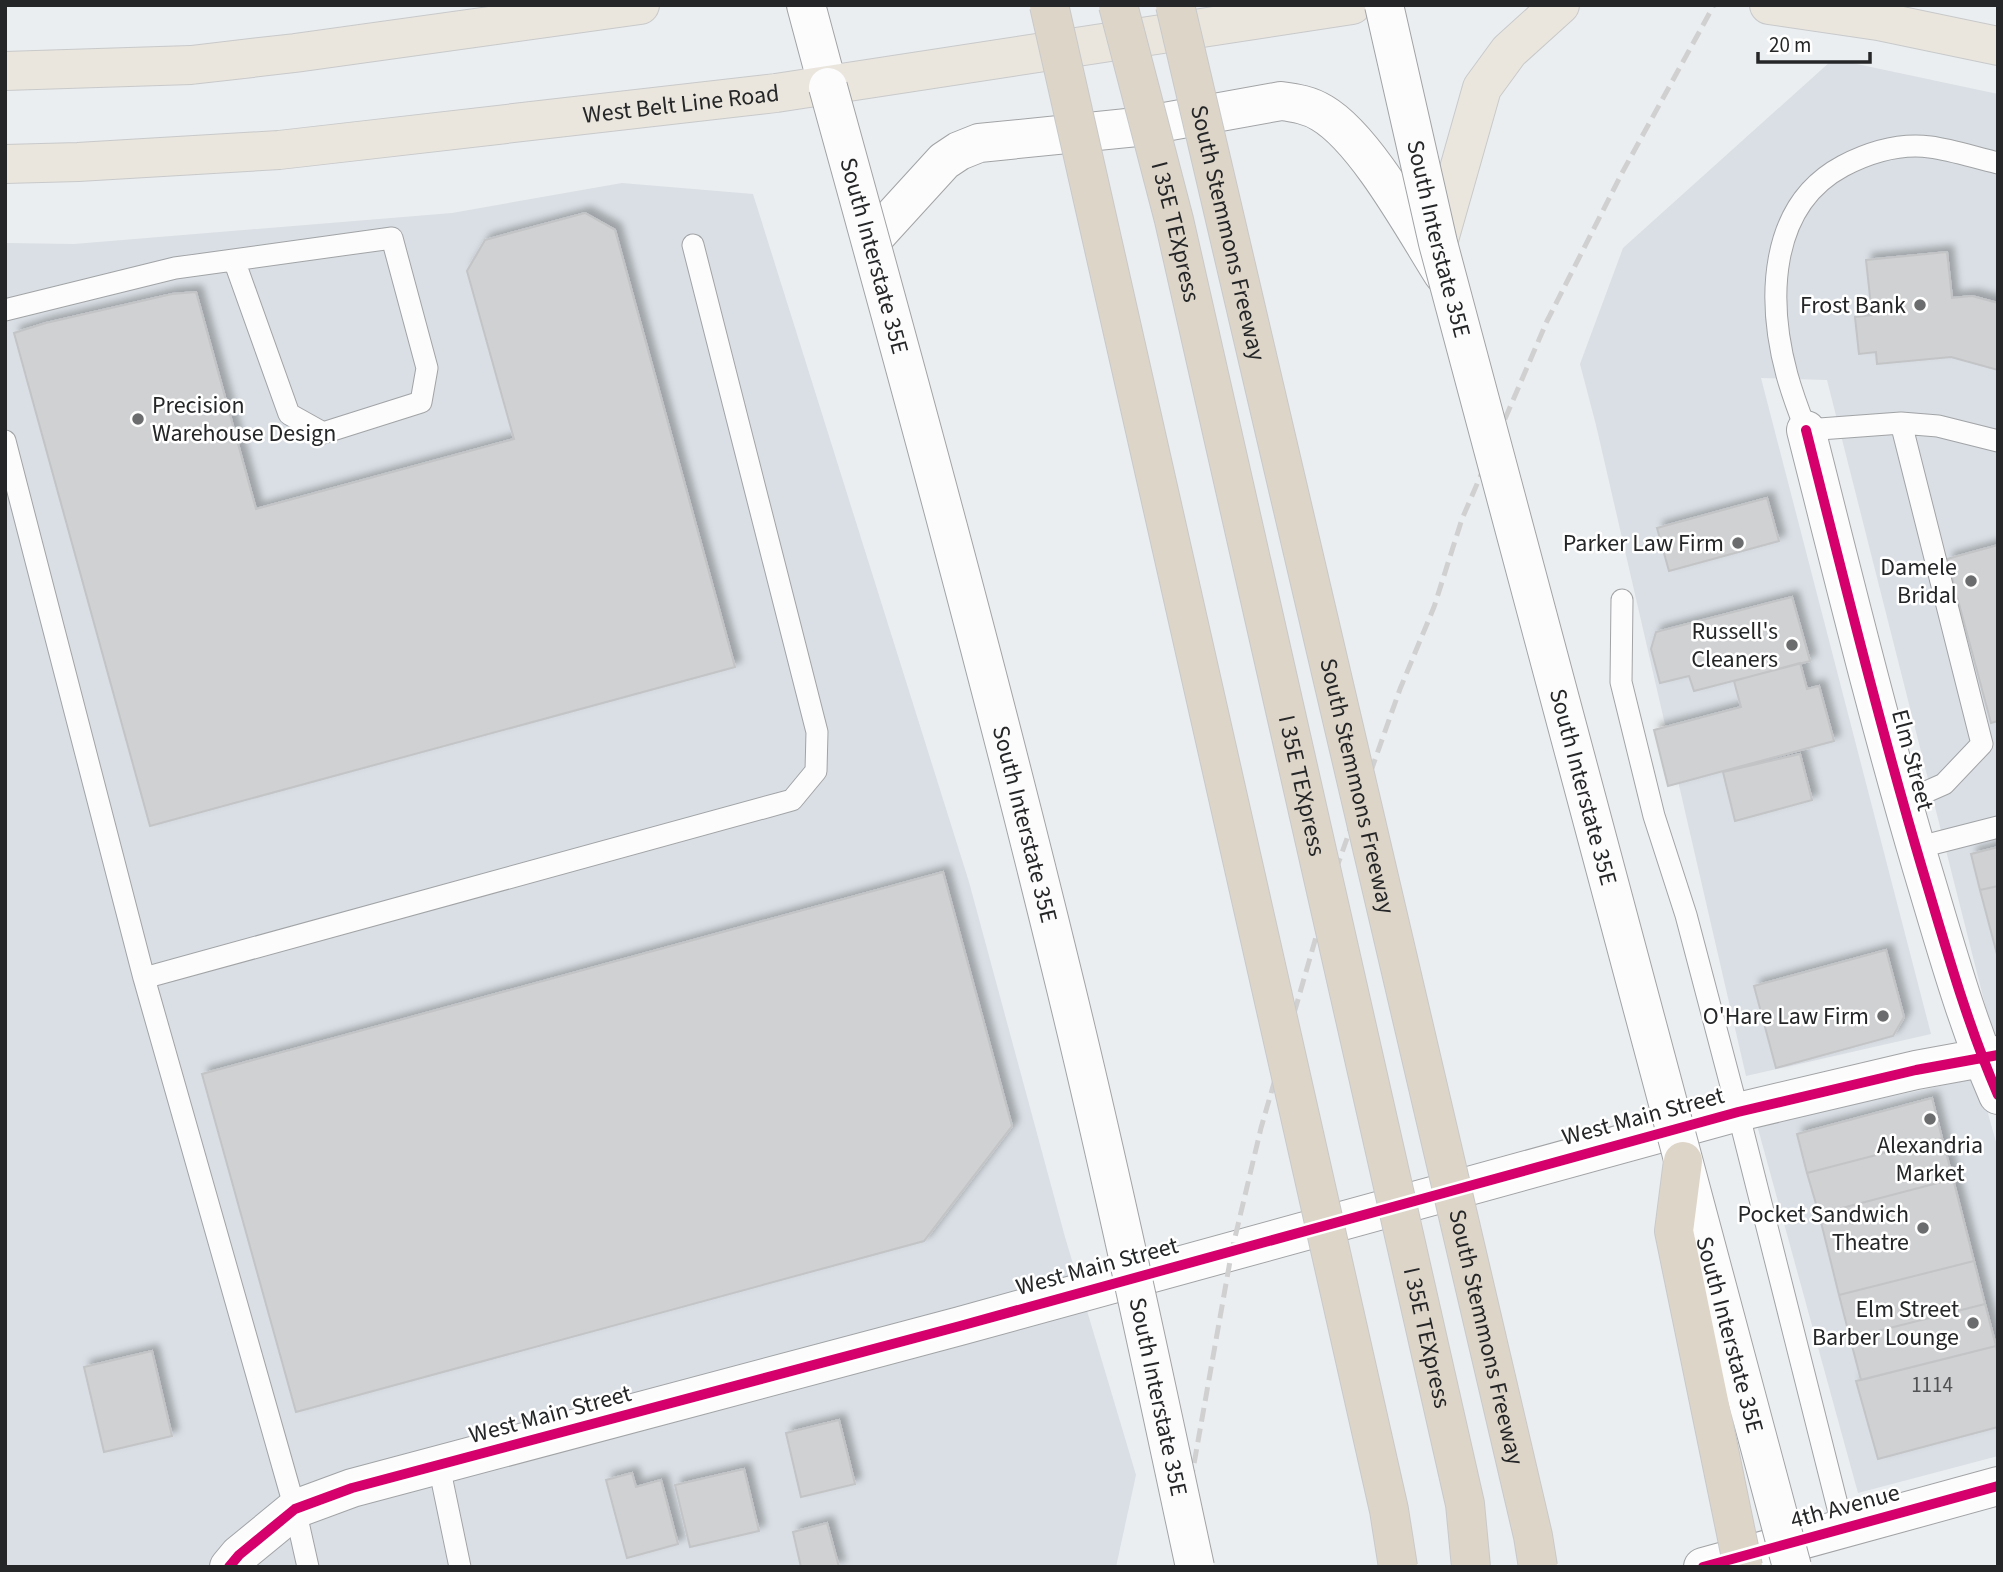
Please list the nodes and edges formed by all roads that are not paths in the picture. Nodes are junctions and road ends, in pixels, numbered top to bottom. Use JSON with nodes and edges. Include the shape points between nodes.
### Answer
{"nodes":[{"id":1,"x":640,"y":5,"type":"edge"},
{"id":2,"x":806,"y":5,"type":"edge"},
{"id":3,"x":1049,"y":5,"type":"edge"},
{"id":4,"x":1118,"y":5,"type":"edge"},
{"id":5,"x":1175,"y":5,"type":"edge"},
{"id":6,"x":1352,"y":5,"type":"edge"},
{"id":7,"x":1384,"y":5,"type":"edge"},
{"id":8,"x":1560,"y":5,"type":"edge"},
{"id":9,"x":1769,"y":5,"type":"edge"},
{"id":10,"x":1988,"y":43,"type":"edge"},
{"id":11,"x":5,"y":71,"type":"edge"},
{"id":12,"x":828,"y":87,"type":"junction"},
{"id":13,"x":1998,"y":163,"type":"edge"},
{"id":14,"x":5,"y":164,"type":"edge"},
{"id":15,"x":871,"y":241,"type":"junction"},
{"id":16,"x":1438,"y":243,"type":"junction"},
{"id":17,"x":693,"y":245,"type":"dead end"},
{"id":18,"x":234,"y":260,"type":"junction"},
{"id":19,"x":1448,"y":282,"type":"junction"},
{"id":20,"x":5,"y":310,"type":"edge"},
{"id":21,"x":1901,"y":422,"type":"junction"},
{"id":22,"x":1806,"y":430,"type":"junction"},
{"id":23,"x":5,"y":441,"type":"edge"},
{"id":24,"x":1998,"y":441,"type":"edge"},
{"id":25,"x":1622,"y":600,"type":"dead end"},
{"id":26,"x":1902,"y":803,"type":"junction"},
{"id":27,"x":1998,"y":827,"type":"edge"},
{"id":28,"x":1916,"y":848,"type":"junction"},
{"id":29,"x":144,"y":978,"type":"junction"},
{"id":30,"x":1989,"y":1056,"type":"edge"},
{"id":31,"x":1998,"y":1095,"type":"edge"},
{"id":32,"x":1738,"y":1112,"type":"junction"},
{"id":33,"x":1683,"y":1161,"type":"junction"},
{"id":34,"x":439,"y":1466,"type":"junction"},
{"id":35,"x":1998,"y":1486,"type":"edge"},
{"id":36,"x":295,"y":1509,"type":"junction"},
{"id":37,"x":1843,"y":1528,"type":"junction"},
{"id":38,"x":229,"y":1567,"type":"edge"},
{"id":39,"x":308,"y":1567,"type":"edge"},
{"id":40,"x":460,"y":1567,"type":"edge"},
{"id":41,"x":1195,"y":1567,"type":"edge"},
{"id":42,"x":1398,"y":1567,"type":"edge"},
{"id":43,"x":1471,"y":1567,"type":"edge"},
{"id":44,"x":1538,"y":1567,"type":"edge"},
{"id":45,"x":1703,"y":1567,"type":"edge"},
{"id":46,"x":1744,"y":1567,"type":"edge"},
{"id":47,"x":1792,"y":1567,"type":"edge"}],
"edges":[{"from":1,"to":11,"type":"main road","via":[[191,65]]},
{"from":2,"to":12,"type":"main road","name":"South Interstate 35E"},
{"from":3,"to":42,"type":"highway","bridge":true,"via":[[1386,1496]]},
{"from":4,"to":43,"type":"highway","name":"I 35E TEXpress","bridge":true,"via":[[1177,234],[1456,1464]]},
{"from":5,"to":44,"type":"highway","name":"South Stemmons Freeway","bridge":true},
{"from":6,"to":12,"type":"main road","name":"West Belt Line Road","bridge":true},
{"from":7,"to":16,"type":"main road","name":"South Interstate 35E","bridge":true},
{"from":8,"to":16,"type":"main road","via":[[1509,51],[1482,89]]},
{"from":9,"to":10,"type":"main road"},
{"from":12,"to":14,"type":"main road","name":"West Belt Line Road","via":[[279,150]]},
{"from":12,"to":15,"type":"main road","name":"South Interstate 35E","bridge":true},
{"from":13,"to":22,"type":"lane","name":"Elm Street","via":[[1929,147],[1867,154],[1825,176],[1797,206],[1783,239],[1776,278],[1782,351]]},
{"from":15,"to":19,"type":"main road","bridge":true,"via":[[944,161],[979,143],[1137,127],[1281,101],[1301,103],[1324,114],[1351,138]]},
{"from":15,"to":41,"type":"main road","name":"South Interstate 35E","bridge":true,"via":[[1062,971]]},
{"from":16,"to":19,"type":"main road","name":"South Interstate 35E","bridge":true},
{"from":17,"to":29,"type":"lane","via":[[817,732],[816,771],[792,800]]},
{"from":18,"to":18,"type":"lane","via":[[289,414],[323,433],[421,402],[427,368],[392,239]]},
{"from":18,"to":20,"type":"lane","via":[[175,268]]},
{"from":19,"to":33,"type":"main road","name":"South Interstate 35E","bridge":true},
{"from":21,"to":22,"type":"lane"},
{"from":21,"to":24,"type":"lane"},
{"from":21,"to":26,"type":"lane","via":[[1982,744],[1944,784]]},
{"from":22,"to":26,"type":"main road","name":"Elm Street"},
{"from":23,"to":29,"type":"lane"},
{"from":25,"to":32,"type":"lane","via":[[1620,682]]},
{"from":26,"to":28,"type":"main road","name":"Elm Street"},
{"from":27,"to":28,"type":"lane"},
{"from":28,"to":30,"type":"main road","name":"Elm Street","via":[[1958,992]]},
{"from":29,"to":36,"type":"lane"},
{"from":30,"to":31,"type":"main road","name":"Elm Street"},
{"from":30,"to":32,"type":"main road","name":"West Main Street"},
{"from":32,"to":34,"type":"main road","name":"West Main Street"},
{"from":32,"to":37,"type":"lane"},
{"from":33,"to":46,"type":"highway","bridge":true,"via":[[1674,1231]]},
{"from":33,"to":47,"type":"main road","name":"South Interstate 35E","bridge":true},
{"from":34,"to":36,"type":"main road","name":"West Main Street","via":[[352,1488]]},
{"from":34,"to":40,"type":"lane"},
{"from":35,"to":37,"type":"main road","name":"4th Avenue"},
{"from":36,"to":38,"type":"main road","name":"West Main Street"},
{"from":36,"to":39,"type":"lane"},
{"from":37,"to":45,"type":"main road","name":"4th Avenue"}]}
